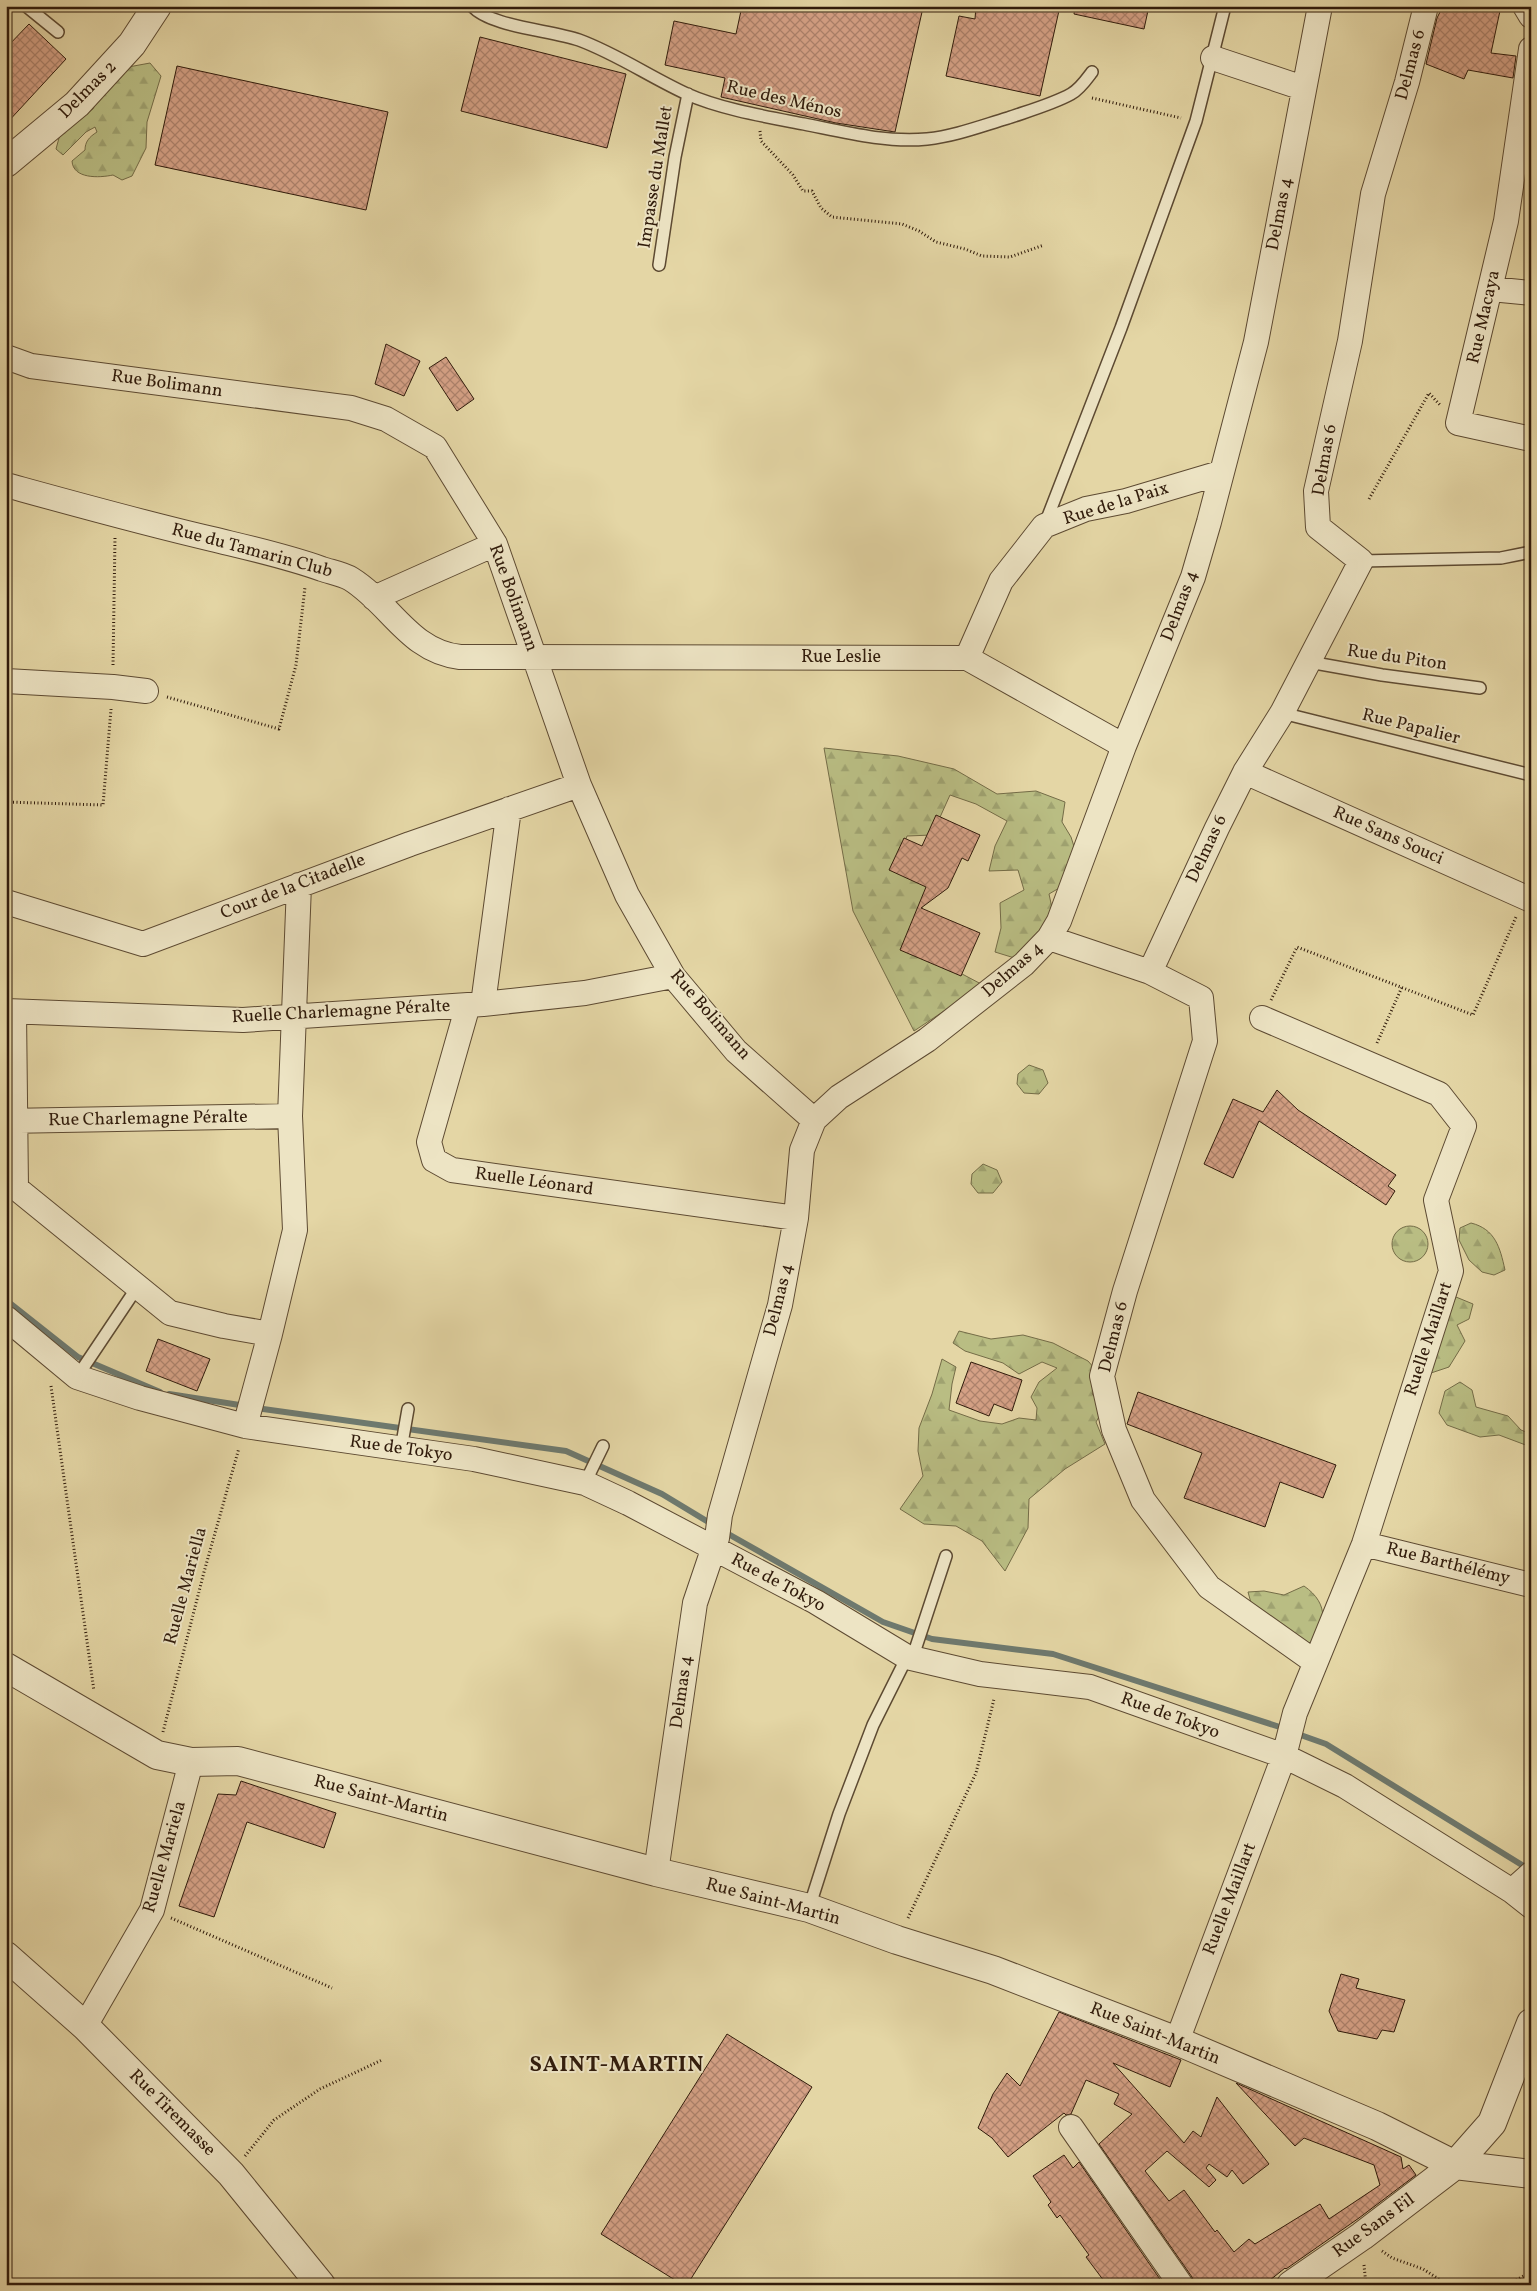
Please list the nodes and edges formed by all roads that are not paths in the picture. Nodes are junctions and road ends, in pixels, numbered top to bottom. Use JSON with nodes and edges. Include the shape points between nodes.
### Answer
{"nodes":[{"id":1,"x":26,"y":6,"type":"edge"},
{"id":2,"x":157,"y":6,"type":"edge"},
{"id":3,"x":472,"y":6,"type":"edge"},
{"id":4,"x":1225,"y":6,"type":"edge"},
{"id":5,"x":1320,"y":6,"type":"edge"},
{"id":6,"x":1426,"y":6,"type":"edge"},
{"id":7,"x":1525,"y":6,"type":"edge"},
{"id":8,"x":1531,"y":16,"type":"edge"},
{"id":9,"x":58,"y":32,"type":"dead end"},
{"id":10,"x":1531,"y":49,"type":"edge"},
{"id":11,"x":1213,"y":58,"type":"junction"},
{"id":12,"x":1092,"y":72,"type":"dead end"},
{"id":13,"x":1303,"y":88,"type":"junction"},
{"id":14,"x":688,"y":94,"type":"junction"},
{"id":15,"x":6,"y":162,"type":"edge"},
{"id":16,"x":660,"y":265,"type":"dead end"},
{"id":17,"x":1491,"y":289,"type":"junction"},
{"id":18,"x":1531,"y":293,"type":"edge"},
{"id":19,"x":6,"y":357,"type":"edge"},
{"id":20,"x":1531,"y":439,"type":"edge"},
{"id":21,"x":1220,"y":473,"type":"junction"},
{"id":22,"x":6,"y":484,"type":"edge"},
{"id":23,"x":1044,"y":526,"type":"junction"},
{"id":24,"x":495,"y":544,"type":"junction"},
{"id":25,"x":1531,"y":552,"type":"edge"},
{"id":26,"x":1361,"y":561,"type":"junction"},
{"id":27,"x":374,"y":598,"type":"junction"},
{"id":28,"x":534,"y":656,"type":"junction"},
{"id":29,"x":967,"y":658,"type":"junction"},
{"id":30,"x":1308,"y":662,"type":"junction"},
{"id":31,"x":6,"y":680,"type":"edge"},
{"id":32,"x":1480,"y":688,"type":"dead end"},
{"id":33,"x":146,"y":691,"type":"road end"},
{"id":34,"x":1282,"y":713,"type":"junction"},
{"id":35,"x":1124,"y":746,"type":"junction"},
{"id":36,"x":1245,"y":772,"type":"junction"},
{"id":37,"x":1531,"y":775,"type":"edge"},
{"id":38,"x":579,"y":785,"type":"junction"},
{"id":39,"x":508,"y":809,"type":"junction"},
{"id":40,"x":299,"y":885,"type":"junction"},
{"id":41,"x":1528,"y":899,"type":"edge"},
{"id":42,"x":6,"y":902,"type":"edge"},
{"id":43,"x":1049,"y":938,"type":"junction"},
{"id":44,"x":1150,"y":972,"type":"junction"},
{"id":45,"x":673,"y":976,"type":"junction"},
{"id":46,"x":476,"y":1005,"type":"junction"},
{"id":47,"x":10,"y":1012,"type":"edge"},
{"id":48,"x":294,"y":1016,"type":"junction"},
{"id":49,"x":1262,"y":1018,"type":"road end"},
{"id":50,"x":290,"y":1116,"type":"junction"},
{"id":51,"x":814,"y":1120,"type":"junction"},
{"id":52,"x":11,"y":1121,"type":"edge"},
{"id":53,"x":796,"y":1218,"type":"junction"},
{"id":54,"x":138,"y":1286,"type":"junction"},
{"id":55,"x":6,"y":1318,"type":"edge"},
{"id":56,"x":270,"y":1334,"type":"junction"},
{"id":57,"x":77,"y":1377,"type":"junction"},
{"id":58,"x":408,"y":1409,"type":"dead end"},
{"id":59,"x":245,"y":1426,"type":"junction"},
{"id":60,"x":402,"y":1444,"type":"junction"},
{"id":61,"x":603,"y":1446,"type":"dead end"},
{"id":62,"x":587,"y":1478,"type":"junction"},
{"id":63,"x":715,"y":1544,"type":"junction"},
{"id":64,"x":1364,"y":1544,"type":"junction"},
{"id":65,"x":946,"y":1556,"type":"dead end"},
{"id":66,"x":1531,"y":1585,"type":"edge"},
{"id":67,"x":911,"y":1653,"type":"junction"},
{"id":68,"x":1315,"y":1662,"type":"junction"},
{"id":69,"x":6,"y":1667,"type":"edge"},
{"id":70,"x":1284,"y":1756,"type":"junction"},
{"id":71,"x":191,"y":1762,"type":"junction"},
{"id":72,"x":656,"y":1872,"type":"junction"},
{"id":73,"x":1531,"y":1874,"type":"edge"},
{"id":74,"x":1512,"y":1891,"type":"junction"},
{"id":75,"x":1531,"y":1906,"type":"edge"},
{"id":76,"x":810,"y":1908,"type":"junction"},
{"id":77,"x":6,"y":1956,"type":"edge"},
{"id":78,"x":1531,"y":2023,"type":"edge"},
{"id":79,"x":85,"y":2026,"type":"junction"},
{"id":80,"x":1177,"y":2041,"type":"junction"},
{"id":81,"x":1071,"y":2127,"type":"dead end"},
{"id":82,"x":1455,"y":2165,"type":"junction"},
{"id":83,"x":1531,"y":2174,"type":"edge"},
{"id":84,"x":321,"y":2285,"type":"edge"},
{"id":85,"x":1181,"y":2285,"type":"edge"},
{"id":86,"x":1291,"y":2285,"type":"edge"}],
"edges":[{"from":1,"to":9,"type":"lane"},
{"from":2,"to":15,"type":"street","name":"Delmas 2","via":[[132,44],[78,104]]},
{"from":3,"to":14,"type":"lane","name":"Rue des Ménos","via":[[496,20],[578,40]]},
{"from":4,"to":11,"type":"lane"},
{"from":5,"to":13,"type":"street","name":"Delmas 4"},
{"from":6,"to":26,"type":"street","name":"Delmas 6","via":[[1373,194],[1350,341],[1316,491],[1318,527]]},
{"from":7,"to":8,"type":"street"},
{"from":10,"to":17,"type":"street","name":"Rue Macaya","via":[[1506,221]]},
{"from":11,"to":13,"type":"street"},
{"from":11,"to":23,"type":"lane","via":[[1196,121],[1121,328]]},
{"from":12,"to":14,"type":"lane","name":"Rue des Ménos","via":[[1071,94],[966,131],[927,139],[855,134],[758,115]]},
{"from":13,"to":21,"type":"street","name":"Delmas 4","via":[[1256,342]]},
{"from":14,"to":16,"type":"lane","name":"Impasse du Mallet"},
{"from":17,"to":18,"type":"street"},
{"from":17,"to":20,"type":"street","name":"Rue Macaya","via":[[1458,423]]},
{"from":19,"to":24,"type":"street","name":"Rue Bolimann","via":[[31,366],[351,408],[386,419],[435,447]]},
{"from":21,"to":23,"type":"street","name":"Rue de la Paix","via":[[1086,509]]},
{"from":21,"to":35,"type":"street","name":"Delmas 4","via":[[1193,577]]},
{"from":22,"to":27,"type":"street","name":"Rue du Tamarin Club","via":[[115,516],[308,564],[350,579]]},
{"from":23,"to":29,"type":"street","name":"Rue de la Paix","via":[[1001,581]]},
{"from":24,"to":27,"type":"street"},
{"from":24,"to":28,"type":"street","name":"Rue Bolimann"},
{"from":25,"to":26,"type":"lane","via":[[1501,558]]},
{"from":26,"to":30,"type":"street","name":"Delmas 6"},
{"from":27,"to":28,"type":"street","name":"Rue du Tamarin Club","via":[[416,639],[443,655]]},
{"from":28,"to":29,"type":"street","name":"Rue Leslie"},
{"from":28,"to":38,"type":"street","name":"Rue Bolimann"},
{"from":29,"to":35,"type":"street","name":"Rue Leslie"},
{"from":30,"to":32,"type":"lane","name":"Rue du Piton"},
{"from":30,"to":34,"type":"street","name":"Delmas 6"},
{"from":31,"to":33,"type":"street"},
{"from":34,"to":36,"type":"street","name":"Delmas 6"},
{"from":34,"to":37,"type":"lane","name":"Rue Papalier"},
{"from":35,"to":43,"type":"street","name":"Delmas 4","via":[[1059,921]]},
{"from":36,"to":41,"type":"street","name":"Rue Sans Souci"},
{"from":36,"to":44,"type":"street","name":"Delmas 6"},
{"from":38,"to":39,"type":"street","name":"Cour de la Citadelle"},
{"from":38,"to":45,"type":"street","name":"Rue Bolimann","via":[[627,895]]},
{"from":39,"to":40,"type":"street","name":"Cour de la Citadelle"},
{"from":39,"to":46,"type":"street","name":"Ruelle Léonard"},
{"from":40,"to":42,"type":"street","name":"Cour de la Citadelle","via":[[143,944]]},
{"from":40,"to":48,"type":"street"},
{"from":43,"to":44,"type":"street","name":"Delmas 6"},
{"from":43,"to":51,"type":"street","name":"Delmas 4","via":[[1024,964],[927,1040],[840,1097]]},
{"from":44,"to":68,"type":"street","name":"Delmas 6","via":[[1201,998],[1205,1041],[1124,1291],[1102,1376],[1114,1430],[1143,1500],[1210,1587]]},
{"from":45,"to":46,"type":"street","name":"Ruelle Charlemagne Péralte","via":[[585,993]]},
{"from":45,"to":51,"type":"street","name":"Rue Bolimann","via":[[736,1051]]},
{"from":46,"to":48,"type":"street","name":"Ruelle Charlemagne Péralte"},
{"from":46,"to":53,"type":"street","name":"Ruelle Léonard","via":[[429,1142],[434,1160],[452,1170]]},
{"from":47,"to":48,"type":"street","name":"Ruelle Charlemagne Péralte","via":[[243,1020]]},
{"from":47,"to":52,"type":"street"},
{"from":48,"to":50,"type":"street"},
{"from":49,"to":64,"type":"street","name":"Ruelle Maillart","via":[[1439,1094],[1464,1126],[1436,1200],[1451,1271]]},
{"from":50,"to":52,"type":"street","name":"Rue Charlemagne Péralte"},
{"from":50,"to":56,"type":"street","via":[[294,1230]]},
{"from":51,"to":53,"type":"street","name":"Delmas 4","via":[[802,1150]]},
{"from":52,"to":54,"type":"street","via":[[16,1188]]},
{"from":53,"to":63,"type":"street","name":"Delmas 4","via":[[780,1305],[720,1515]]},
{"from":54,"to":56,"type":"street","via":[[170,1312]]},
{"from":54,"to":57,"type":"lane"},
{"from":55,"to":57,"type":"street","name":"Rue de Tokyo"},
{"from":56,"to":59,"type":"street"},
{"from":57,"to":59,"type":"street","name":"Rue de Tokyo","via":[[132,1396]]},
{"from":58,"to":60,"type":"lane"},
{"from":59,"to":60,"type":"street","name":"Rue de Tokyo"},
{"from":60,"to":62,"type":"street","name":"Rue de Tokyo","via":[[474,1460]]},
{"from":61,"to":62,"type":"lane"},
{"from":62,"to":63,"type":"street","name":"Rue de Tokyo","via":[[628,1503]]},
{"from":63,"to":67,"type":"street","name":"Rue de Tokyo"},
{"from":63,"to":72,"type":"street","name":"Delmas 4","via":[[695,1603]]},
{"from":64,"to":66,"type":"street","name":"Rue Barthélémy"},
{"from":64,"to":68,"type":"street","name":"Ruelle Maillart"},
{"from":65,"to":67,"type":"lane"},
{"from":67,"to":70,"type":"street","name":"Rue de Tokyo","via":[[999,1676],[1090,1687]]},
{"from":67,"to":76,"type":"lane","via":[[873,1725],[839,1814]]},
{"from":68,"to":70,"type":"street","name":"Ruelle Maillart","via":[[1295,1713]]},
{"from":69,"to":71,"type":"street","name":"Rue Saint-Martin","via":[[157,1755]]},
{"from":70,"to":74,"type":"street","name":"Rue de Tokyo","via":[[1345,1786]]},
{"from":70,"to":80,"type":"street","name":"Ruelle Maillart"},
{"from":71,"to":72,"type":"street","name":"Rue Saint-Martin","via":[[238,1761]]},
{"from":71,"to":79,"type":"street","name":"Ruelle Mariela","via":[[152,1910]]},
{"from":72,"to":76,"type":"street","name":"Rue Saint-Martin"},
{"from":73,"to":74,"type":"street"},
{"from":74,"to":75,"type":"street","name":"Rue de Tokyo"},
{"from":76,"to":80,"type":"street","name":"Rue Saint-Martin","via":[[897,1940],[994,1970]]},
{"from":77,"to":79,"type":"street","name":"Rue Tiremasse"},
{"from":78,"to":82,"type":"street","name":"Rue Sans Fil","via":[[1492,2123]]},
{"from":79,"to":84,"type":"street","name":"Rue Tiremasse","via":[[231,2174]]},
{"from":80,"to":82,"type":"street","name":"Rue Saint-Martin","via":[[1377,2126]]},
{"from":81,"to":85,"type":"street"},
{"from":82,"to":83,"type":"street","name":"Rue Saint-Martin"},
{"from":82,"to":86,"type":"street","name":"Rue Sans Fil"}]}
